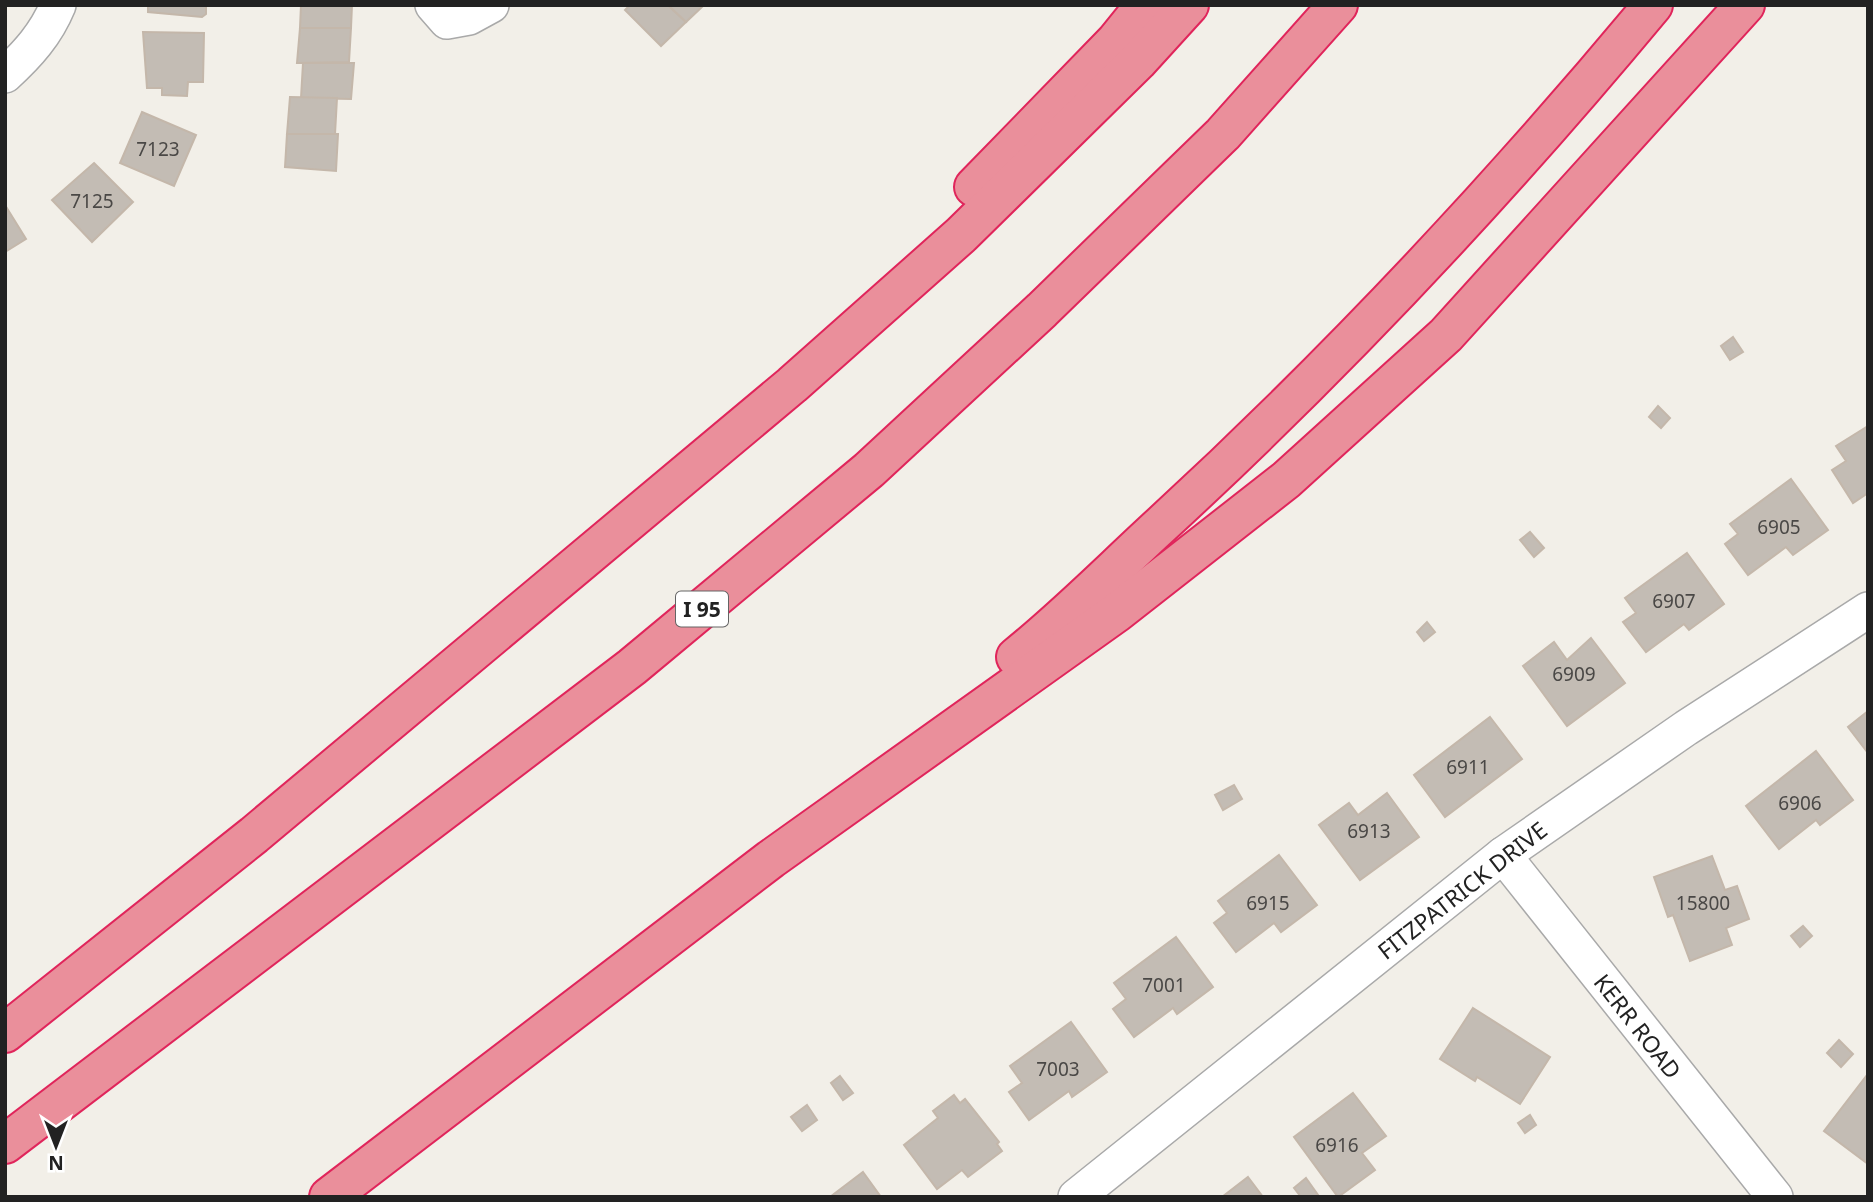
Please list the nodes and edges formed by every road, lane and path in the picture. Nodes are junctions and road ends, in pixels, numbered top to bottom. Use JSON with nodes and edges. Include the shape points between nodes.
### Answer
{"nodes":[{"id":1,"x":58,"y":5,"type":"edge"},
{"id":2,"x":433,"y":5,"type":"edge"},
{"id":3,"x":491,"y":5,"type":"edge"},
{"id":4,"x":1145,"y":5,"type":"edge"},
{"id":5,"x":1189,"y":5,"type":"edge"},
{"id":6,"x":1338,"y":5,"type":"edge"},
{"id":7,"x":1653,"y":5,"type":"edge"},
{"id":8,"x":1745,"y":5,"type":"edge"},
{"id":9,"x":5,"y":75,"type":"edge"},
{"id":10,"x":564,"y":574,"type":"junction"},
{"id":11,"x":1868,"y":610,"type":"edge"},
{"id":12,"x":1503,"y":855,"type":"junction"},
{"id":13,"x":771,"y":859,"type":"junction"},
{"id":14,"x":5,"y":1032,"type":"edge"},
{"id":15,"x":5,"y":1144,"type":"edge"},
{"id":16,"x":329,"y":1197,"type":"edge"},
{"id":17,"x":1076,"y":1197,"type":"edge"},
{"id":18,"x":1774,"y":1197,"type":"edge"}],
"edges":[{"from":1,"to":9,"type":"street","via":[[48,28]]},
{"from":2,"to":3,"type":"street","via":[[447,21],[469,17]]},
{"from":4,"to":10,"type":"highway","via":[[1116,41],[943,219],[783,375]]},
{"from":5,"to":10,"type":"highway","via":[[1139,61],[961,235],[792,385]]},
{"from":6,"to":15,"type":"highway","number":"I 95","via":[[1223,134],[869,470],[632,667]]},
{"from":7,"to":13,"type":"highway","via":[[1565,111],[1403,289],[1219,472],[1031,646]]},
{"from":8,"to":13,"type":"highway","via":[[1446,335],[1286,480],[1116,613]]},
{"from":10,"to":14,"type":"highway","via":[[254,835]]},
{"from":11,"to":12,"type":"street","name":"FITZPATRICK DRIVE"},
{"from":12,"to":17,"type":"street","name":"FITZPATRICK DRIVE"},
{"from":12,"to":18,"type":"street","name":"KERR ROAD"},
{"from":13,"to":16,"type":"highway"}]}
